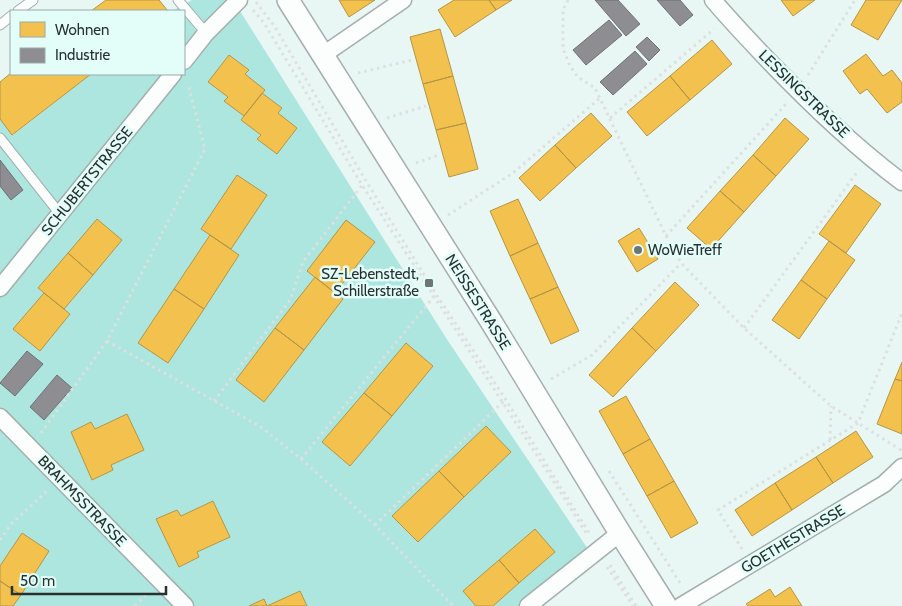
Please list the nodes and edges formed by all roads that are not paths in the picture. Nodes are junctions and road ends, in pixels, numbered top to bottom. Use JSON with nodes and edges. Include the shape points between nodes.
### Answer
{"nodes":[{"id":1,"x":33,"y":0,"type":"edge"},
{"id":2,"x":178,"y":0,"type":"edge"},
{"id":3,"x":288,"y":0,"type":"edge"},
{"id":4,"x":403,"y":0,"type":"edge"},
{"id":5,"x":713,"y":0,"type":"edge"},
{"id":6,"x":244,"y":3,"type":"edge"},
{"id":7,"x":19,"y":10,"type":"edge"},
{"id":8,"x":10,"y":17,"type":"edge"},
{"id":9,"x":0,"y":25,"type":"edge"},
{"id":10,"x":206,"y":33,"type":"junction"},
{"id":11,"x":323,"y":55,"type":"junction"},
{"id":12,"x":185,"y":60,"type":"edge"},
{"id":13,"x":172,"y":75,"type":"edge"},
{"id":14,"x":0,"y":138,"type":"edge"},
{"id":15,"x":902,"y":182,"type":"edge"},
{"id":16,"x":60,"y":214,"type":"junction"},
{"id":17,"x":0,"y":288,"type":"edge"},
{"id":18,"x":0,"y":417,"type":"edge"},
{"id":19,"x":902,"y":467,"type":"edge"},
{"id":20,"x":620,"y":533,"type":"junction"},
{"id":21,"x":184,"y":606,"type":"edge"},
{"id":22,"x":528,"y":606,"type":"edge"},
{"id":23,"x":666,"y":606,"type":"edge"},
{"id":24,"x":681,"y":606,"type":"edge"}],
"edges":[{"from":1,"to":7,"type":"lane"},
{"from":2,"to":10,"type":"lane"},
{"from":3,"to":11,"type":"street","name":"NEISSESTRASSE"},
{"from":4,"to":11,"type":"street"},
{"from":5,"to":15,"type":"street","name":"LESSINGSTRASSE","via":[[798,92],[868,156]]},
{"from":6,"to":10,"type":"street"},
{"from":8,"to":9,"type":"lane"},
{"from":10,"to":12,"type":"street"},
{"from":11,"to":20,"type":"street","name":"NEISSESTRASSE"},
{"from":13,"to":16,"type":"street","name":"SCHUBERTSTRASSE"},
{"from":14,"to":16,"type":"lane"},
{"from":16,"to":17,"type":"street","name":"SCHUBERTSTRASSE"},
{"from":18,"to":21,"type":"street","name":"BRAHMSSTRASSE"},
{"from":19,"to":24,"type":"street","name":"GOETHESTRASSE","via":[[884,484]]},
{"from":20,"to":22,"type":"street"},
{"from":20,"to":23,"type":"street","name":"NEISSESTRASSE"}]}
